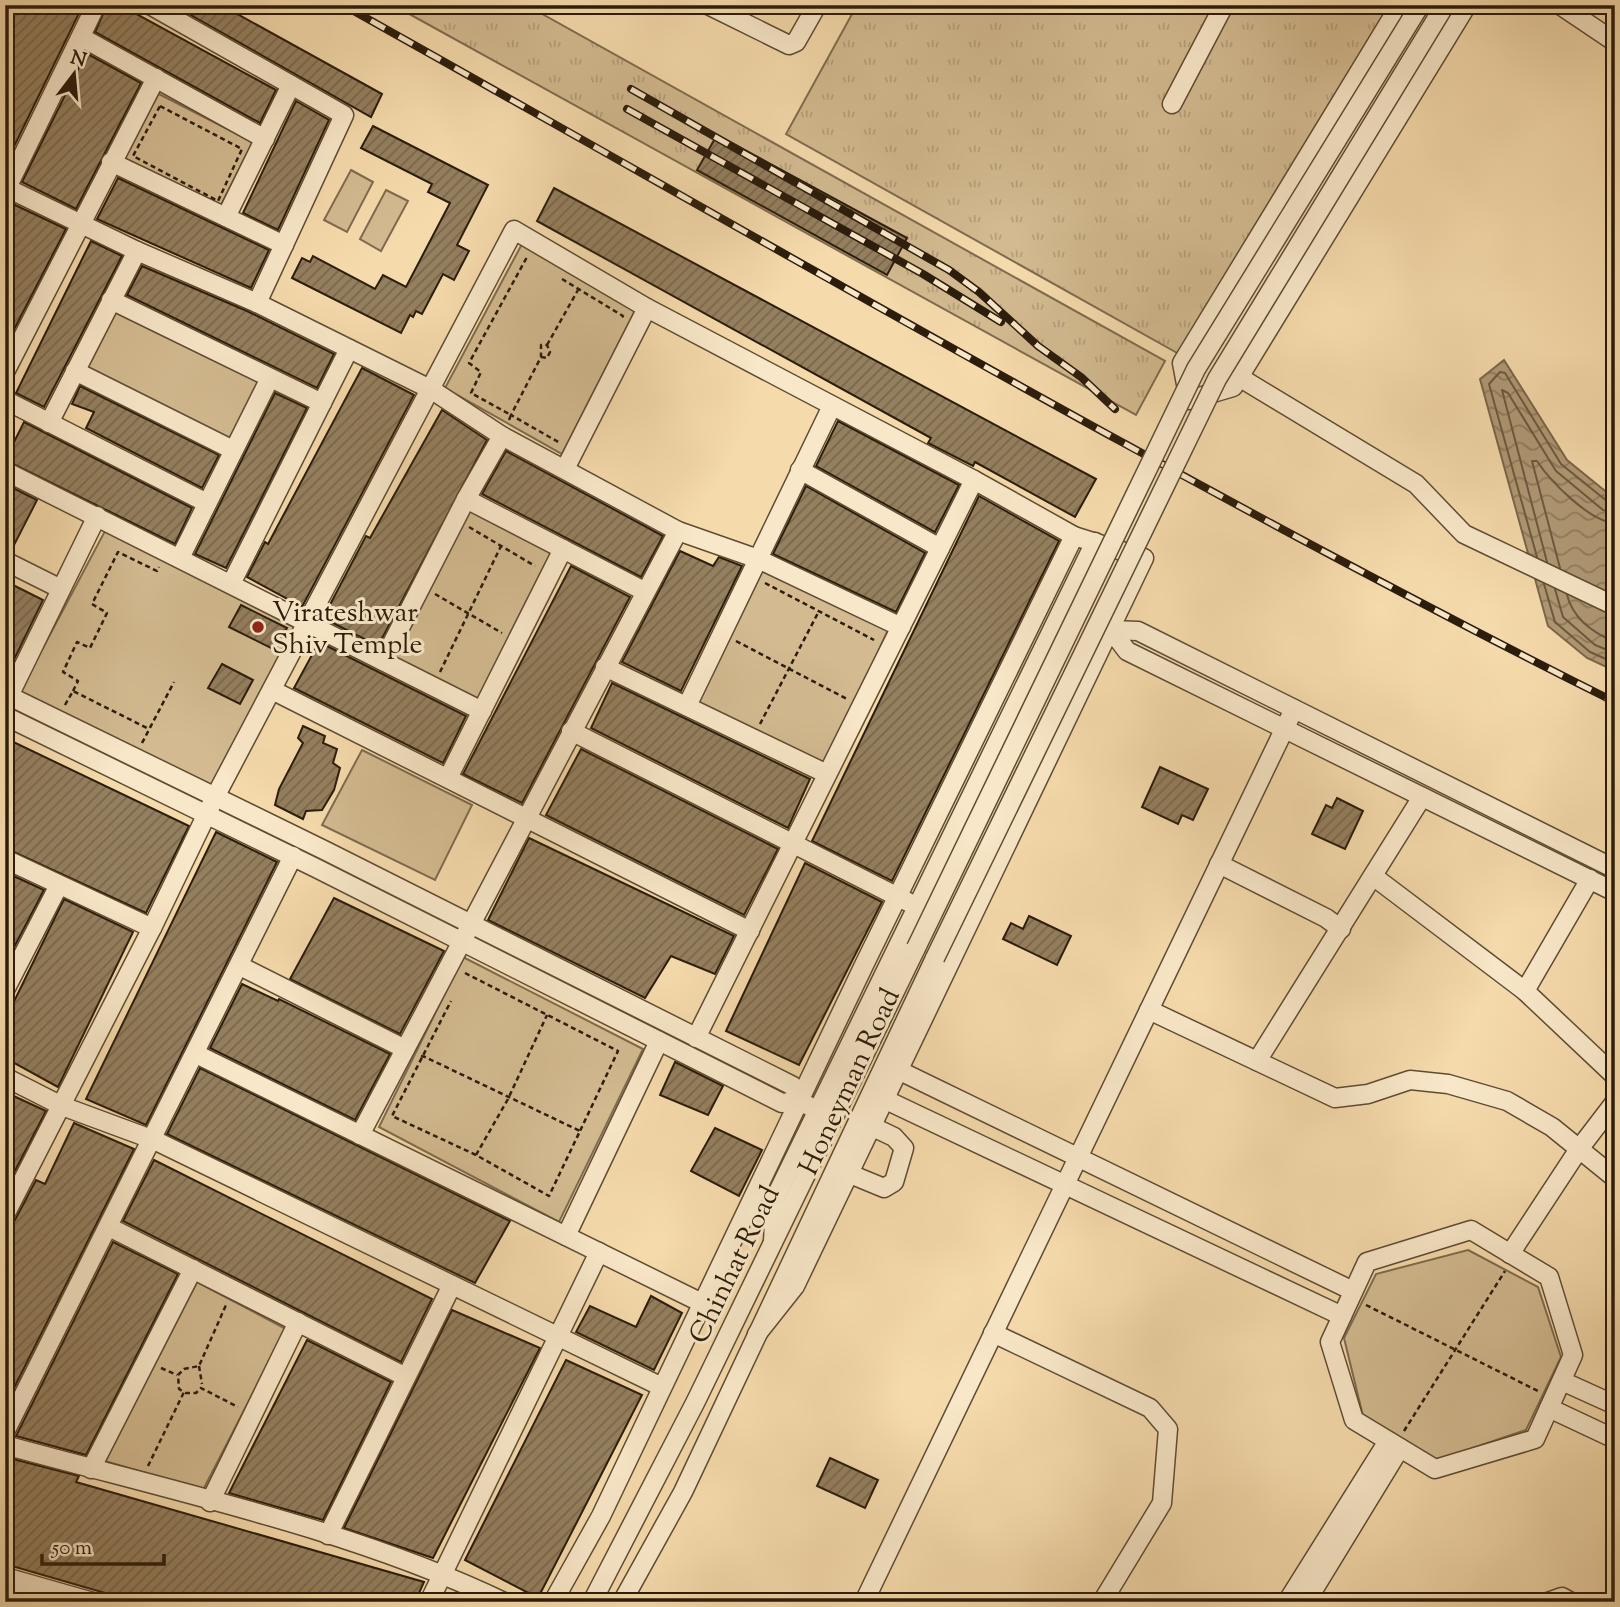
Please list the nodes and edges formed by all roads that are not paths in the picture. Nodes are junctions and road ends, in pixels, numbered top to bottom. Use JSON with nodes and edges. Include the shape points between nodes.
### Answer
{"nodes":[{"id":1,"x":96,"y":5,"type":"edge"},
{"id":2,"x":150,"y":5,"type":"edge"},
{"id":3,"x":708,"y":5,"type":"edge"},
{"id":4,"x":817,"y":5,"type":"edge"},
{"id":5,"x":1224,"y":5,"type":"edge"},
{"id":6,"x":1400,"y":5,"type":"edge"},
{"id":7,"x":1420,"y":5,"type":"edge"},
{"id":8,"x":1445,"y":5,"type":"edge"},
{"id":9,"x":1467,"y":5,"type":"edge"},
{"id":10,"x":1560,"y":5,"type":"edge"},
{"id":11,"x":81,"y":37,"type":"junction"},
{"id":12,"x":1615,"y":42,"type":"edge"},
{"id":13,"x":156,"y":78,"type":"junction"},
{"id":14,"x":291,"y":85,"type":"junction"},
{"id":15,"x":1172,"y":104,"type":"dead end"},
{"id":16,"x":265,"y":139,"type":"junction"},
{"id":17,"x":111,"y":162,"type":"junction"},
{"id":18,"x":6,"y":189,"type":"edge"},
{"id":19,"x":226,"y":217,"type":"junction"},
{"id":20,"x":82,"y":223,"type":"junction"},
{"id":21,"x":284,"y":246,"type":"junction"},
{"id":22,"x":137,"y":251,"type":"junction"},
{"id":23,"x":111,"y":300,"type":"junction"},
{"id":24,"x":257,"y":303,"type":"junction"},
{"id":25,"x":647,"y":308,"type":"junction"},
{"id":26,"x":349,"y":349,"type":"junction"},
{"id":27,"x":75,"y":371,"type":"junction"},
{"id":28,"x":5,"y":372,"type":"edge"},
{"id":29,"x":270,"y":377,"type":"junction"},
{"id":30,"x":1239,"y":377,"type":"junction"},
{"id":31,"x":432,"y":390,"type":"junction"},
{"id":32,"x":5,"y":401,"type":"edge"},
{"id":33,"x":321,"y":403,"type":"junction"},
{"id":34,"x":831,"y":408,"type":"junction"},
{"id":35,"x":49,"y":423,"type":"junction"},
{"id":36,"x":502,"y":436,"type":"junction"},
{"id":37,"x":233,"y":450,"type":"junction"},
{"id":38,"x":565,"y":469,"type":"junction"},
{"id":39,"x":800,"y":470,"type":"junction"},
{"id":40,"x":5,"y":471,"type":"edge"},
{"id":41,"x":974,"y":480,"type":"junction"},
{"id":42,"x":466,"y":499,"type":"junction"},
{"id":43,"x":207,"y":503,"type":"junction"},
{"id":44,"x":97,"y":516,"type":"junction"},
{"id":45,"x":678,"y":531,"type":"junction"},
{"id":46,"x":1074,"y":536,"type":"junction"},
{"id":47,"x":1095,"y":542,"type":"junction"},
{"id":48,"x":940,"y":548,"type":"junction"},
{"id":49,"x":563,"y":549,"type":"junction"},
{"id":50,"x":173,"y":555,"type":"junction"},
{"id":51,"x":758,"y":559,"type":"junction"},
{"id":52,"x":5,"y":561,"type":"edge"},
{"id":53,"x":231,"y":584,"type":"junction"},
{"id":54,"x":61,"y":589,"type":"junction"},
{"id":55,"x":644,"y":591,"type":"junction"},
{"id":56,"x":1615,"y":606,"type":"edge"},
{"id":57,"x":308,"y":622,"type":"junction"},
{"id":58,"x":901,"y":627,"type":"junction"},
{"id":59,"x":1111,"y":630,"type":"junction"},
{"id":60,"x":383,"y":661,"type":"junction"},
{"id":61,"x":605,"y":667,"type":"junction"},
{"id":62,"x":272,"y":691,"type":"junction"},
{"id":63,"x":7,"y":695,"type":"edge"},
{"id":64,"x":687,"y":706,"type":"junction"},
{"id":65,"x":1294,"y":709,"type":"junction"},
{"id":66,"x":482,"y":711,"type":"junction"},
{"id":67,"x":5,"y":716,"type":"edge"},
{"id":68,"x":1284,"y":729,"type":"junction"},
{"id":69,"x":571,"y":731,"type":"junction"},
{"id":70,"x":108,"y":745,"type":"junction"},
{"id":71,"x":827,"y":774,"type":"junction"},
{"id":72,"x":128,"y":778,"type":"junction"},
{"id":73,"x":448,"y":778,"type":"junction"},
{"id":74,"x":215,"y":797,"type":"junction"},
{"id":75,"x":1422,"y":797,"type":"junction"},
{"id":76,"x":206,"y":817,"type":"junction"},
{"id":77,"x":526,"y":818,"type":"junction"},
{"id":78,"x":793,"y":844,"type":"junction"},
{"id":79,"x":293,"y":856,"type":"junction"},
{"id":80,"x":5,"y":859,"type":"edge"},
{"id":81,"x":1219,"y":864,"type":"junction"},
{"id":82,"x":1615,"y":869,"type":"edge"},
{"id":83,"x":1373,"y":876,"type":"junction"},
{"id":84,"x":1590,"y":880,"type":"junction"},
{"id":85,"x":59,"y":885,"type":"junction"},
{"id":86,"x":1615,"y":892,"type":"edge"},
{"id":87,"x":898,"y":898,"type":"junction"},
{"id":88,"x":917,"y":905,"type":"junction"},
{"id":89,"x":470,"y":924,"type":"junction"},
{"id":90,"x":152,"y":928,"type":"junction"},
{"id":91,"x":1341,"y":929,"type":"junction"},
{"id":92,"x":750,"y":931,"type":"junction"},
{"id":93,"x":461,"y":941,"type":"junction"},
{"id":94,"x":11,"y":964,"type":"edge"},
{"id":95,"x":240,"y":966,"type":"junction"},
{"id":96,"x":5,"y":990,"type":"edge"},
{"id":97,"x":1525,"y":991,"type":"junction"},
{"id":98,"x":1149,"y":1010,"type":"junction"},
{"id":99,"x":696,"y":1038,"type":"junction"},
{"id":100,"x":659,"y":1041,"type":"junction"},
{"id":101,"x":405,"y":1049,"type":"junction"},
{"id":102,"x":197,"y":1054,"type":"junction"},
{"id":103,"x":1257,"y":1061,"type":"junction"},
{"id":104,"x":900,"y":1071,"type":"junction"},
{"id":105,"x":1615,"y":1076,"type":"edge"},
{"id":106,"x":5,"y":1077,"type":"edge"},
{"id":107,"x":886,"y":1100,"type":"junction"},
{"id":108,"x":799,"y":1101,"type":"junction"},
{"id":109,"x":1615,"y":1102,"type":"edge"},
{"id":110,"x":62,"y":1106,"type":"junction"},
{"id":111,"x":817,"y":1110,"type":"junction"},
{"id":112,"x":873,"y":1127,"type":"junction"},
{"id":113,"x":360,"y":1135,"type":"junction"},
{"id":114,"x":154,"y":1140,"type":"junction"},
{"id":115,"x":1579,"y":1149,"type":"junction"},
{"id":116,"x":1078,"y":1157,"type":"junction"},
{"id":117,"x":850,"y":1174,"type":"junction"},
{"id":118,"x":1615,"y":1178,"type":"edge"},
{"id":119,"x":1065,"y":1185,"type":"junction"},
{"id":120,"x":775,"y":1198,"type":"junction"},
{"id":121,"x":747,"y":1210,"type":"junction"},
{"id":122,"x":5,"y":1215,"type":"edge"},
{"id":123,"x":109,"y":1227,"type":"junction"},
{"id":124,"x":566,"y":1236,"type":"junction"},
{"id":125,"x":773,"y":1242,"type":"junction"},
{"id":126,"x":599,"y":1252,"type":"junction"},
{"id":127,"x":1512,"y":1255,"type":"junction"},
{"id":128,"x":193,"y":1269,"type":"junction"},
{"id":129,"x":452,"y":1285,"type":"junction"},
{"id":130,"x":1352,"y":1294,"type":"junction"},
{"id":131,"x":702,"y":1303,"type":"junction"},
{"id":132,"x":1342,"y":1316,"type":"junction"},
{"id":133,"x":298,"y":1322,"type":"junction"},
{"id":134,"x":993,"y":1333,"type":"junction"},
{"id":135,"x":757,"y":1334,"type":"junction"},
{"id":136,"x":558,"y":1337,"type":"junction"},
{"id":137,"x":406,"y":1377,"type":"junction"},
{"id":138,"x":1562,"y":1381,"type":"junction"},
{"id":139,"x":662,"y":1387,"type":"junction"},
{"id":140,"x":1551,"y":1403,"type":"junction"},
{"id":141,"x":1615,"y":1405,"type":"edge"},
{"id":142,"x":5,"y":1432,"type":"edge"},
{"id":143,"x":1615,"y":1439,"type":"edge"},
{"id":144,"x":5,"y":1445,"type":"edge"},
{"id":145,"x":1394,"y":1445,"type":"junction"},
{"id":146,"x":91,"y":1469,"type":"junction"},
{"id":147,"x":210,"y":1502,"type":"junction"},
{"id":148,"x":328,"y":1535,"type":"junction"},
{"id":149,"x":443,"y":1575,"type":"junction"},
{"id":150,"x":5,"y":1577,"type":"edge"},
{"id":151,"x":5,"y":1594,"type":"edge"},
{"id":152,"x":33,"y":1602,"type":"edge"},
{"id":153,"x":93,"y":1602,"type":"edge"},
{"id":154,"x":429,"y":1602,"type":"edge"},
{"id":155,"x":504,"y":1602,"type":"edge"},
{"id":156,"x":553,"y":1602,"type":"edge"},
{"id":157,"x":592,"y":1602,"type":"edge"},
{"id":158,"x":622,"y":1602,"type":"edge"},
{"id":159,"x":864,"y":1602,"type":"edge"},
{"id":160,"x":1102,"y":1602,"type":"edge"},
{"id":161,"x":1287,"y":1602,"type":"edge"},
{"id":162,"x":1306,"y":1602,"type":"edge"},
{"id":163,"x":1548,"y":1602,"type":"edge"},
{"id":164,"x":1571,"y":1602,"type":"edge"}],
"edges":[{"from":1,"to":11,"type":"street"},
{"from":2,"to":14,"type":"street"},
{"from":3,"to":4,"type":"street","via":[[789,46],[796,42]]},
{"from":5,"to":15,"type":"street"},
{"from":6,"to":30,"type":"street","via":[[1182,363],[1189,400],[1233,387]]},
{"from":7,"to":125,"type":"street","name":"Chinhat Road","bridge":true,"via":[[1196,369]]},
{"from":8,"to":135,"type":"street","name":"Honeyman Road","bridge":true,"via":[[1217,379]]},
{"from":9,"to":30,"type":"street"},
{"from":10,"to":12,"type":"street"},
{"from":11,"to":13,"type":"street"},
{"from":11,"to":18,"type":"street"},
{"from":13,"to":16,"type":"street"},
{"from":13,"to":17,"type":"street"},
{"from":14,"to":16,"type":"street"},
{"from":14,"to":21,"type":"street","via":[[344,115]]},
{"from":16,"to":19,"type":"street"},
{"from":17,"to":19,"type":"street"},
{"from":17,"to":20,"type":"street"},
{"from":18,"to":20,"type":"street"},
{"from":19,"to":21,"type":"street"},
{"from":20,"to":22,"type":"street"},
{"from":20,"to":28,"type":"street"},
{"from":21,"to":24,"type":"street"},
{"from":22,"to":23,"type":"street"},
{"from":22,"to":24,"type":"street"},
{"from":23,"to":27,"type":"street"},
{"from":23,"to":29,"type":"street"},
{"from":24,"to":26,"type":"street"},
{"from":25,"to":31,"type":"street","via":[[514,230]]},
{"from":25,"to":34,"type":"street"},
{"from":25,"to":38,"type":"street"},
{"from":26,"to":31,"type":"street"},
{"from":26,"to":33,"type":"street"},
{"from":27,"to":35,"type":"street"},
{"from":27,"to":37,"type":"street"},
{"from":29,"to":33,"type":"street"},
{"from":29,"to":37,"type":"street"},
{"from":30,"to":56,"type":"street","via":[[1416,484],[1464,534]]},
{"from":31,"to":36,"type":"street"},
{"from":31,"to":57,"type":"street"},
{"from":32,"to":35,"type":"street"},
{"from":33,"to":53,"type":"street"},
{"from":34,"to":39,"type":"street"},
{"from":34,"to":41,"type":"street"},
{"from":35,"to":43,"type":"street"},
{"from":36,"to":38,"type":"street"},
{"from":36,"to":42,"type":"street"},
{"from":37,"to":43,"type":"street"},
{"from":38,"to":45,"type":"street"},
{"from":39,"to":48,"type":"street"},
{"from":39,"to":51,"type":"street"},
{"from":40,"to":44,"type":"street"},
{"from":41,"to":46,"type":"street"},
{"from":41,"to":48,"type":"street"},
{"from":42,"to":49,"type":"street"},
{"from":42,"to":60,"type":"street"},
{"from":43,"to":50,"type":"street"},
{"from":44,"to":50,"type":"street"},
{"from":44,"to":54,"type":"street"},
{"from":45,"to":51,"type":"street"},
{"from":45,"to":55,"type":"street"},
{"from":46,"to":47,"type":"street"},
{"from":46,"to":87,"type":"street"},
{"from":47,"to":59,"type":"street","via":[[1144,558]]},
{"from":47,"to":88,"type":"street"},
{"from":48,"to":58,"type":"street"},
{"from":49,"to":55,"type":"street"},
{"from":49,"to":66,"type":"street"},
{"from":50,"to":53,"type":"street"},
{"from":51,"to":58,"type":"street"},
{"from":51,"to":64,"type":"street"},
{"from":52,"to":54,"type":"street"},
{"from":53,"to":57,"type":"street"},
{"from":54,"to":63,"type":"street"},
{"from":55,"to":61,"type":"street"},
{"from":57,"to":60,"type":"street"},
{"from":57,"to":62,"type":"street"},
{"from":58,"to":71,"type":"street"},
{"from":59,"to":65,"type":"street","via":[[1138,631]]},
{"from":59,"to":68,"type":"street","via":[[1127,651]]},
{"from":59,"to":104,"type":"street"},
{"from":60,"to":66,"type":"street"},
{"from":61,"to":64,"type":"street"},
{"from":61,"to":69,"type":"street"},
{"from":62,"to":73,"type":"street"},
{"from":62,"to":74,"type":"street"},
{"from":63,"to":70,"type":"street"},
{"from":64,"to":71,"type":"street"},
{"from":65,"to":68,"type":"street"},
{"from":65,"to":82,"type":"street"},
{"from":66,"to":73,"type":"street"},
{"from":67,"to":72,"type":"street"},
{"from":68,"to":75,"type":"street"},
{"from":68,"to":81,"type":"street"},
{"from":69,"to":77,"type":"street"},
{"from":69,"to":78,"type":"street"},
{"from":70,"to":72,"type":"street"},
{"from":70,"to":74,"type":"street"},
{"from":71,"to":78,"type":"street"},
{"from":72,"to":76,"type":"street"},
{"from":73,"to":77,"type":"street"},
{"from":74,"to":76,"type":"street"},
{"from":74,"to":89,"type":"street"},
{"from":75,"to":83,"type":"street"},
{"from":75,"to":84,"type":"street"},
{"from":76,"to":79,"type":"street"},
{"from":76,"to":90,"type":"street"},
{"from":77,"to":89,"type":"street"},
{"from":77,"to":92,"type":"street"},
{"from":78,"to":87,"type":"street"},
{"from":78,"to":92,"type":"street"},
{"from":79,"to":93,"type":"street"},
{"from":79,"to":95,"type":"street"},
{"from":80,"to":85,"type":"street"},
{"from":81,"to":91,"type":"street"},
{"from":81,"to":98,"type":"street"},
{"from":83,"to":91,"type":"street"},
{"from":83,"to":97,"type":"street"},
{"from":84,"to":86,"type":"street"},
{"from":84,"to":97,"type":"street"},
{"from":85,"to":90,"type":"street"},
{"from":85,"to":94,"type":"street"},
{"from":87,"to":88,"type":"street"},
{"from":87,"to":108,"type":"street"},
{"from":88,"to":111,"type":"street"},
{"from":89,"to":93,"type":"street"},
{"from":89,"to":99,"type":"street"},
{"from":90,"to":110,"type":"street"},
{"from":91,"to":103,"type":"street"},
{"from":92,"to":99,"type":"street"},
{"from":93,"to":100,"type":"street"},
{"from":93,"to":101,"type":"street"},
{"from":94,"to":96,"type":"street"},
{"from":95,"to":101,"type":"street"},
{"from":95,"to":102,"type":"street"},
{"from":97,"to":105,"type":"street"},
{"from":98,"to":103,"type":"street"},
{"from":98,"to":116,"type":"street"},
{"from":99,"to":108,"type":"street","via":[[793,1086]]},
{"from":100,"to":108,"type":"street","via":[[782,1103]]},
{"from":100,"to":124,"type":"street"},
{"from":101,"to":113,"type":"street"},
{"from":102,"to":113,"type":"street"},
{"from":102,"to":114,"type":"street"},
{"from":103,"to":115,"type":"street","via":[[1335,1098],[1368,1094],[1410,1080],[1448,1084],[1507,1101]]},
{"from":104,"to":107,"type":"street"},
{"from":104,"to":116,"type":"street"},
{"from":106,"to":110,"type":"street"},
{"from":107,"to":112,"type":"street"},
{"from":107,"to":119,"type":"street"},
{"from":108,"to":111,"type":"street"},
{"from":108,"to":121,"type":"street"},
{"from":109,"to":115,"type":"street"},
{"from":110,"to":114,"type":"street"},
{"from":110,"to":122,"type":"street"},
{"from":111,"to":120,"type":"street"},
{"from":112,"to":117,"type":"street"},
{"from":112,"to":117,"type":"street","via":[[904,1148],[894,1182],[884,1188]]},
{"from":113,"to":124,"type":"street"},
{"from":114,"to":123,"type":"street"},
{"from":114,"to":129,"type":"street"},
{"from":115,"to":118,"type":"street"},
{"from":115,"to":127,"type":"street"},
{"from":116,"to":119,"type":"street"},
{"from":116,"to":130,"type":"street"},
{"from":117,"to":135,"type":"street","via":[[795,1286]]},
{"from":119,"to":132,"type":"street"},
{"from":119,"to":134,"type":"street"},
{"from":120,"to":121,"type":"street"},
{"from":120,"to":125,"type":"street"},
{"from":121,"to":131,"type":"street"},
{"from":123,"to":128,"type":"street"},
{"from":123,"to":142,"type":"street"},
{"from":124,"to":126,"type":"street"},
{"from":125,"to":157,"type":"street","name":"Chinhat Road"},
{"from":126,"to":131,"type":"street"},
{"from":126,"to":136,"type":"street"},
{"from":127,"to":130,"type":"street","via":[[1471,1230],[1367,1262]]},
{"from":127,"to":138,"type":"street","via":[[1549,1277],[1573,1355]]},
{"from":128,"to":133,"type":"street"},
{"from":128,"to":146,"type":"street"},
{"from":129,"to":136,"type":"street"},
{"from":129,"to":137,"type":"street"},
{"from":130,"to":132,"type":"street"},
{"from":131,"to":139,"type":"street"},
{"from":132,"to":145,"type":"street","via":[[1330,1342],[1354,1420]]},
{"from":133,"to":137,"type":"street"},
{"from":133,"to":147,"type":"street"},
{"from":134,"to":159,"type":"street"},
{"from":134,"to":160,"type":"street","via":[[1150,1408],[1168,1429],[1162,1503]]},
{"from":135,"to":158,"type":"street","name":"Honeyman Road","via":[[682,1492]]},
{"from":136,"to":139,"type":"street"},
{"from":136,"to":149,"type":"street"},
{"from":137,"to":148,"type":"street"},
{"from":138,"to":140,"type":"street"},
{"from":138,"to":141,"type":"street"},
{"from":139,"to":156,"type":"street","via":[[601,1516]]},
{"from":140,"to":143,"type":"street"},
{"from":140,"to":145,"type":"street","via":[[1535,1439],[1435,1469]]},
{"from":144,"to":146,"type":"street"},
{"from":145,"to":161,"type":"street"},
{"from":145,"to":162,"type":"street"},
{"from":146,"to":147,"type":"street"},
{"from":147,"to":148,"type":"street"},
{"from":148,"to":149,"type":"street"},
{"from":149,"to":154,"type":"street"},
{"from":149,"to":155,"type":"street"},
{"from":150,"to":153,"type":"street"},
{"from":151,"to":152,"type":"street"},
{"from":163,"to":164,"type":"street","via":[[1562,1597]]}]}
